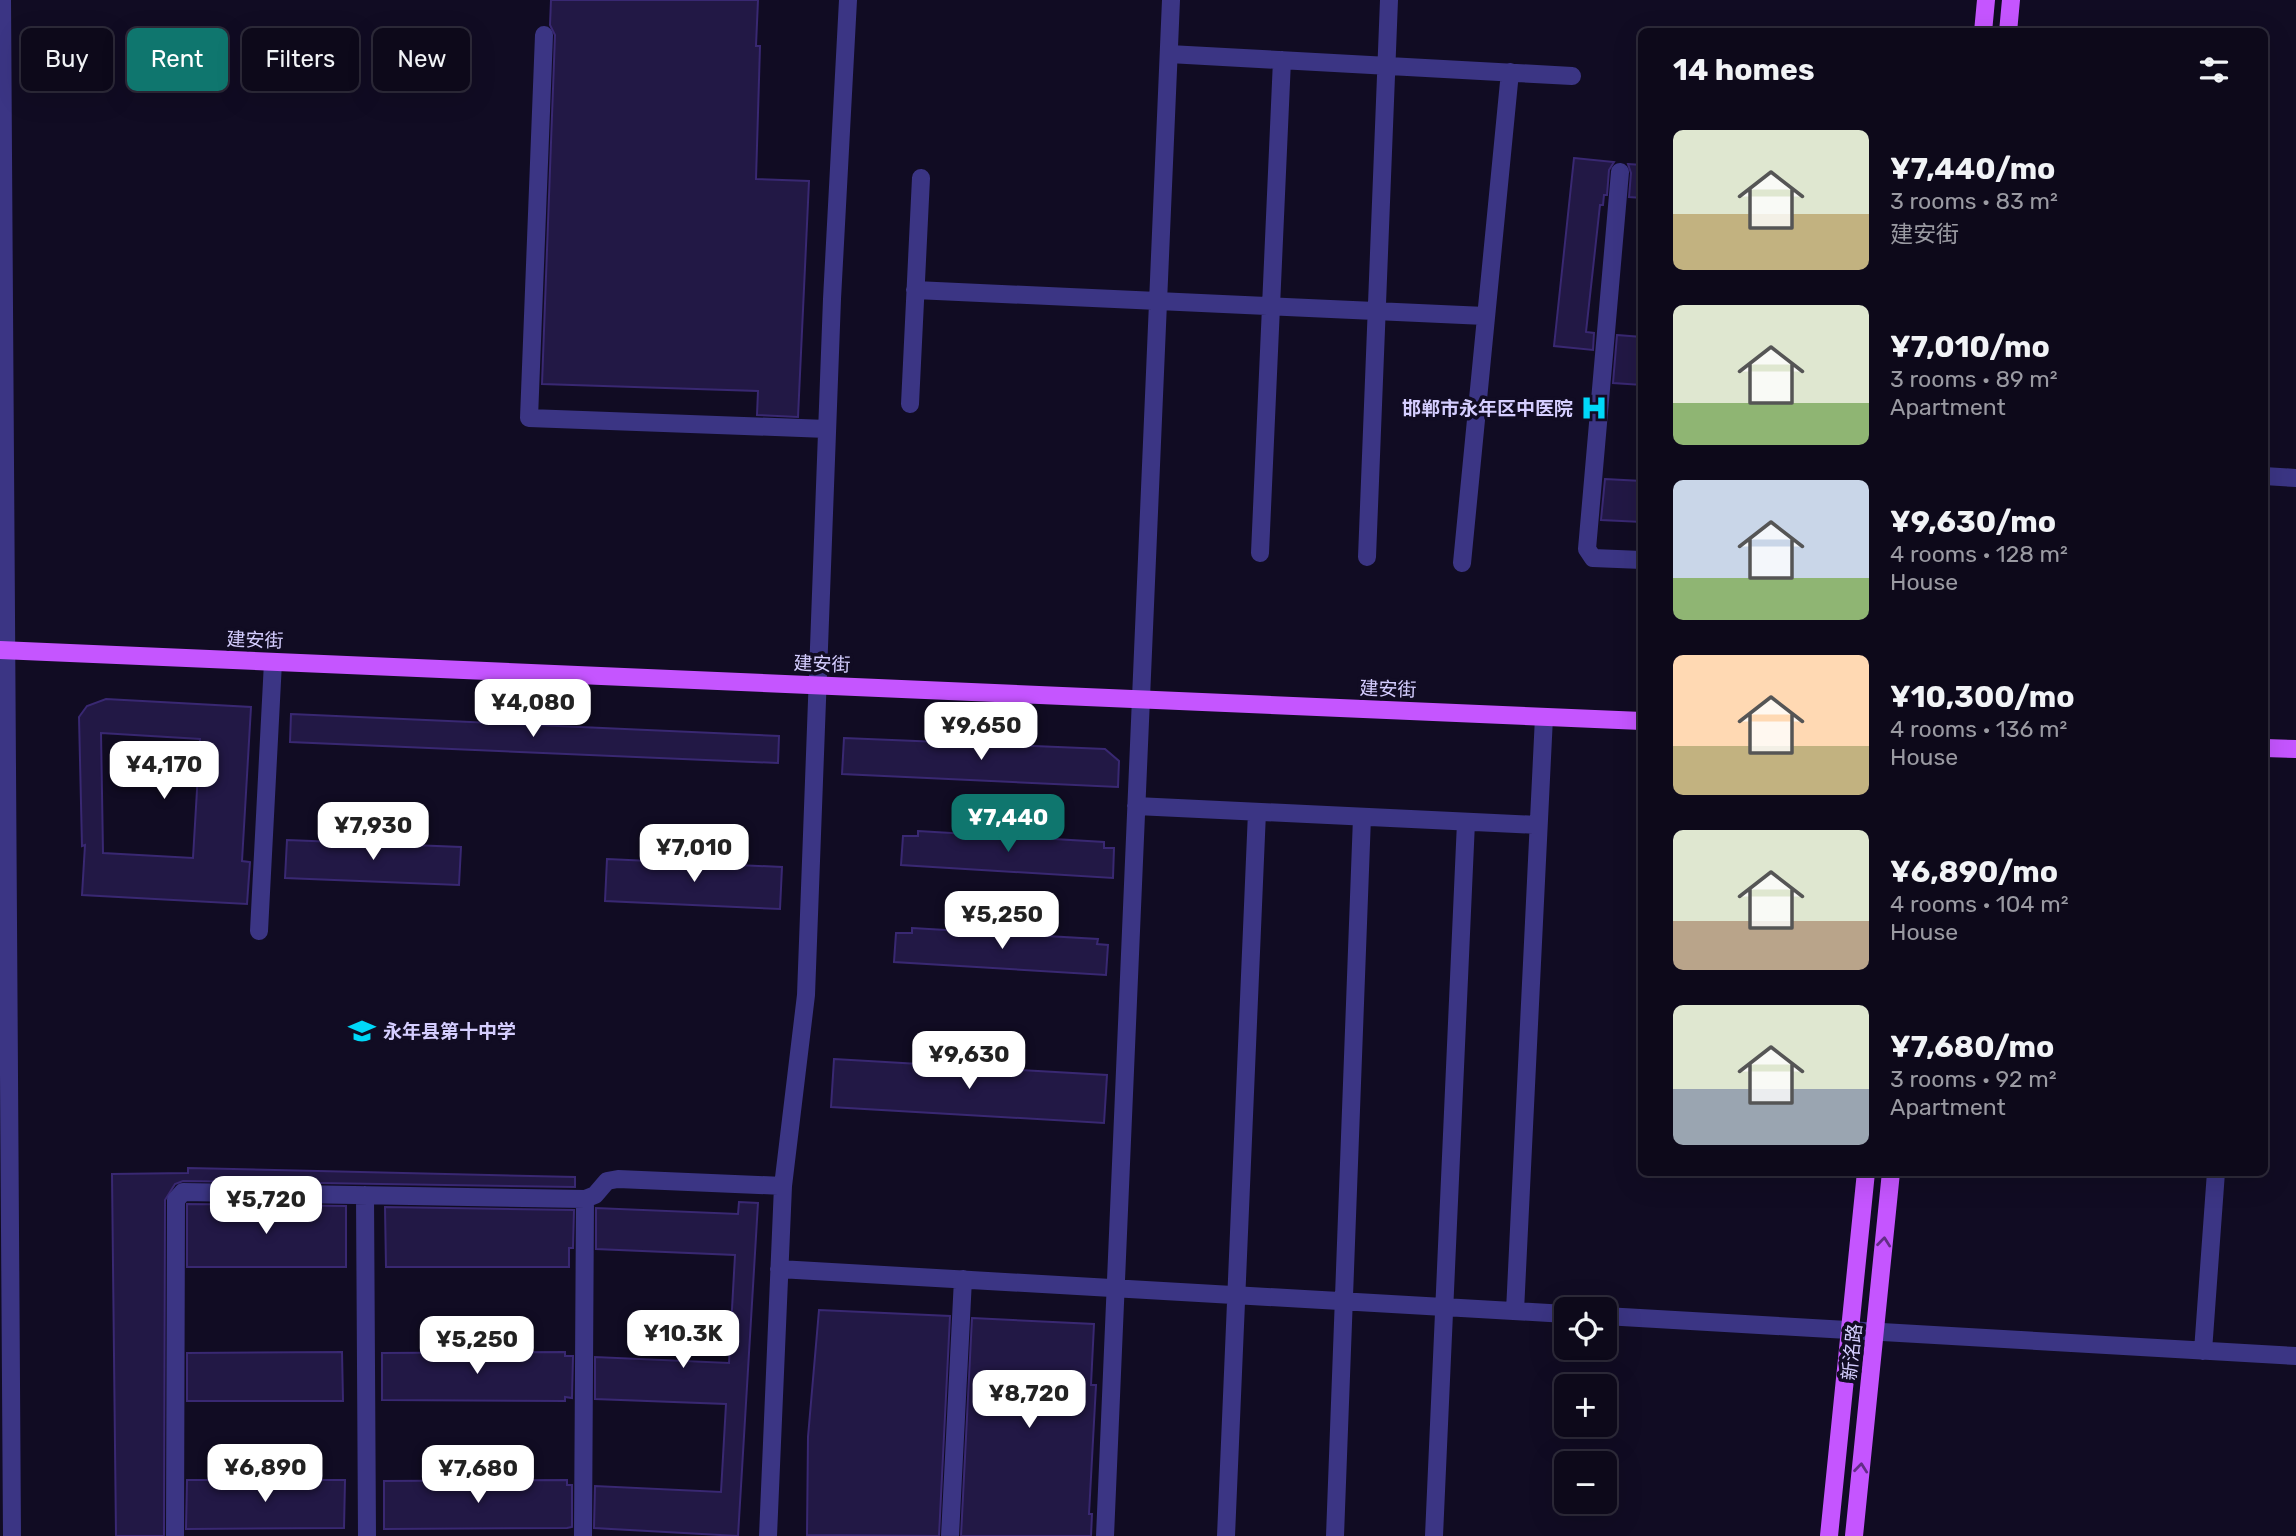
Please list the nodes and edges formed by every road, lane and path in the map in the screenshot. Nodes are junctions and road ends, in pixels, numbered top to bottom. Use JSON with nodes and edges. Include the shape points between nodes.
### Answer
{"nodes":[{"id":1,"x":2,"y":0,"type":"edge"},
{"id":2,"x":848,"y":0,"type":"edge"},
{"id":3,"x":1171,"y":0,"type":"edge"},
{"id":4,"x":1389,"y":0,"type":"edge"},
{"id":5,"x":1986,"y":0,"type":"edge"},
{"id":6,"x":2011,"y":0,"type":"edge"},
{"id":7,"x":1983,"y":28,"type":"edge"},
{"id":8,"x":2008,"y":28,"type":"edge"},
{"id":9,"x":544,"y":35,"type":"dead end"},
{"id":10,"x":1169,"y":54,"type":"junction"},
{"id":11,"x":1282,"y":60,"type":"junction"},
{"id":12,"x":1387,"y":66,"type":"junction"},
{"id":13,"x":1510,"y":72,"type":"junction"},
{"id":14,"x":1572,"y":76,"type":"dead end"},
{"id":15,"x":1620,"y":172,"type":"dead end"},
{"id":16,"x":921,"y":178,"type":"dead end"},
{"id":17,"x":915,"y":290,"type":"junction"},
{"id":18,"x":1158,"y":301,"type":"junction"},
{"id":19,"x":1271,"y":306,"type":"junction"},
{"id":20,"x":1377,"y":311,"type":"junction"},
{"id":21,"x":1485,"y":316,"type":"junction"},
{"id":22,"x":910,"y":404,"type":"dead end"},
{"id":23,"x":827,"y":429,"type":"junction"},
{"id":24,"x":2268,"y":476,"type":"edge"},
{"id":25,"x":2296,"y":478,"type":"edge"},
{"id":26,"x":1260,"y":553,"type":"dead end"},
{"id":27,"x":1367,"y":557,"type":"dead end"},
{"id":28,"x":1638,"y":560,"type":"edge"},
{"id":29,"x":1462,"y":563,"type":"dead end"},
{"id":30,"x":3,"y":650,"type":"edge"},
{"id":31,"x":273,"y":662,"type":"junction"},
{"id":32,"x":818,"y":685,"type":"junction"},
{"id":33,"x":1140,"y":699,"type":"junction"},
{"id":34,"x":1544,"y":717,"type":"junction"},
{"id":35,"x":1638,"y":721,"type":"edge"},
{"id":36,"x":2268,"y":748,"type":"edge"},
{"id":37,"x":2296,"y":749,"type":"edge"},
{"id":38,"x":1136,"y":806,"type":"junction"},
{"id":39,"x":1257,"y":812,"type":"junction"},
{"id":40,"x":1362,"y":817,"type":"junction"},
{"id":41,"x":1466,"y":822,"type":"junction"},
{"id":42,"x":1538,"y":825,"type":"junction"},
{"id":43,"x":259,"y":931,"type":"dead end"},
{"id":44,"x":1866,"y":1176,"type":"edge"},
{"id":45,"x":1891,"y":1176,"type":"edge"},
{"id":46,"x":2217,"y":1176,"type":"edge"},
{"id":47,"x":783,"y":1186,"type":"junction"},
{"id":48,"x":365,"y":1195,"type":"junction"},
{"id":49,"x":585,"y":1199,"type":"junction"},
{"id":50,"x":779,"y":1269,"type":"junction"},
{"id":51,"x":963,"y":1279,"type":"junction"},
{"id":52,"x":1115,"y":1288,"type":"junction"},
{"id":53,"x":1236,"y":1295,"type":"junction"},
{"id":54,"x":1343,"y":1301,"type":"junction"},
{"id":55,"x":1445,"y":1307,"type":"junction"},
{"id":56,"x":1515,"y":1311,"type":"junction"},
{"id":57,"x":1554,"y":1313,"type":"edge"},
{"id":58,"x":1617,"y":1317,"type":"edge"},
{"id":59,"x":1850,"y":1330,"type":"junction"},
{"id":60,"x":1875,"y":1332,"type":"junction"},
{"id":61,"x":2203,"y":1350,"type":"junction"},
{"id":62,"x":2296,"y":1356,"type":"edge"},
{"id":63,"x":12,"y":1536,"type":"edge"},
{"id":64,"x":175,"y":1536,"type":"edge"},
{"id":65,"x":367,"y":1536,"type":"edge"},
{"id":66,"x":583,"y":1536,"type":"edge"},
{"id":67,"x":768,"y":1536,"type":"edge"},
{"id":68,"x":950,"y":1536,"type":"edge"},
{"id":69,"x":1105,"y":1536,"type":"edge"},
{"id":70,"x":1115,"y":1536,"type":"edge"},
{"id":71,"x":1226,"y":1536,"type":"edge"},
{"id":72,"x":1335,"y":1536,"type":"edge"},
{"id":73,"x":1434,"y":1536,"type":"edge"},
{"id":74,"x":1829,"y":1536,"type":"edge"},
{"id":75,"x":1854,"y":1536,"type":"edge"}],
"edges":[{"from":1,"to":30,"type":"street"},
{"from":2,"to":23,"type":"street"},
{"from":3,"to":10,"type":"street"},
{"from":4,"to":12,"type":"street"},
{"from":5,"to":7,"type":"main road"},
{"from":6,"to":8,"type":"main road"},
{"from":9,"to":23,"type":"street","via":[[529,418]]},
{"from":10,"to":11,"type":"street"},
{"from":10,"to":18,"type":"street"},
{"from":11,"to":12,"type":"street"},
{"from":11,"to":19,"type":"street"},
{"from":12,"to":13,"type":"street"},
{"from":12,"to":20,"type":"street"},
{"from":13,"to":14,"type":"street"},
{"from":13,"to":21,"type":"street"},
{"from":15,"to":28,"type":"street","via":[[1587,549],[1593,558]]},
{"from":16,"to":17,"type":"street"},
{"from":17,"to":18,"type":"street"},
{"from":17,"to":22,"type":"street"},
{"from":18,"to":19,"type":"street"},
{"from":18,"to":33,"type":"street"},
{"from":19,"to":20,"type":"street"},
{"from":19,"to":26,"type":"street"},
{"from":20,"to":21,"type":"street"},
{"from":20,"to":27,"type":"street"},
{"from":21,"to":29,"type":"street"},
{"from":23,"to":32,"type":"street"},
{"from":24,"to":25,"type":"street"},
{"from":30,"to":31,"type":"main road","name":"建安街"},
{"from":30,"to":63,"type":"street"},
{"from":31,"to":32,"type":"main road","name":"建安街"},
{"from":31,"to":43,"type":"street"},
{"from":32,"to":33,"type":"main road","name":"建安街"},
{"from":32,"to":47,"type":"street","via":[[806,995]]},
{"from":33,"to":34,"type":"main road","name":"建安街"},
{"from":33,"to":38,"type":"street"},
{"from":34,"to":35,"type":"main road","name":"建安街"},
{"from":34,"to":42,"type":"street"},
{"from":36,"to":37,"type":"main road"},
{"from":38,"to":39,"type":"street"},
{"from":38,"to":52,"type":"street"},
{"from":39,"to":40,"type":"street"},
{"from":39,"to":53,"type":"street"},
{"from":40,"to":41,"type":"street"},
{"from":40,"to":54,"type":"street"},
{"from":41,"to":42,"type":"street"},
{"from":41,"to":55,"type":"street"},
{"from":42,"to":56,"type":"street"},
{"from":44,"to":59,"type":"main road","name":"新洺路"},
{"from":60,"to":45,"type":"main road","name":"新洺路","one_way":true},
{"from":46,"to":61,"type":"street"},
{"from":47,"to":49,"type":"street","via":[[618,1179],[607,1181]]},
{"from":47,"to":50,"type":"street"},
{"from":48,"to":49,"type":"street"},
{"from":48,"to":64,"type":"street","via":[[183,1192],[176,1199]]},
{"from":48,"to":65,"type":"street"},
{"from":49,"to":66,"type":"street"},
{"from":50,"to":51,"type":"street"},
{"from":50,"to":67,"type":"street"},
{"from":51,"to":52,"type":"street"},
{"from":51,"to":68,"type":"street"},
{"from":52,"to":53,"type":"street"},
{"from":52,"to":69,"type":"street"},
{"from":53,"to":54,"type":"street"},
{"from":53,"to":71,"type":"street"},
{"from":54,"to":55,"type":"street"},
{"from":54,"to":72,"type":"street"},
{"from":55,"to":56,"type":"street"},
{"from":55,"to":73,"type":"street"},
{"from":56,"to":57,"type":"street"},
{"from":58,"to":59,"type":"street"},
{"from":59,"to":60,"type":"street"},
{"from":59,"to":74,"type":"main road","name":"新洺路"},
{"from":60,"to":61,"type":"street"},
{"from":75,"to":60,"type":"main road","name":"新洺路","one_way":true},
{"from":61,"to":62,"type":"street"},
{"from":69,"to":70,"type":"street"}]}
